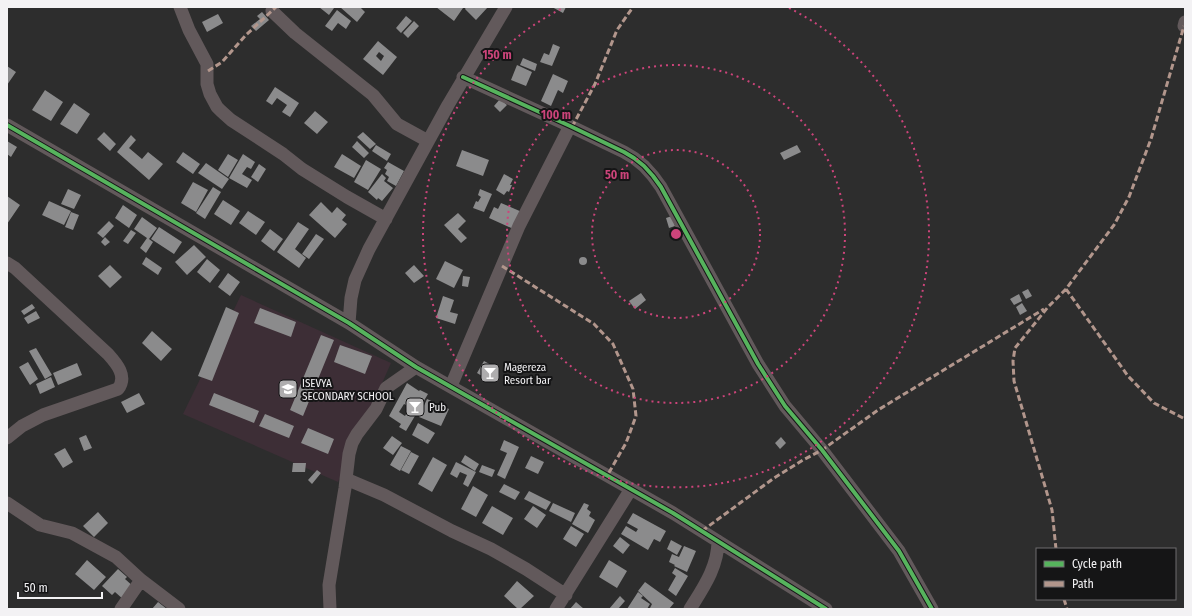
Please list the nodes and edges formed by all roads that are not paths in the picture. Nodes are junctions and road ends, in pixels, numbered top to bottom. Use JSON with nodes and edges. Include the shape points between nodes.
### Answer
{"nodes":[{"id":1,"x":180,"y":7,"type":"edge"},
{"id":2,"x":506,"y":7,"type":"edge"},
{"id":3,"x":272,"y":11,"type":"dead end"},
{"id":4,"x":464,"y":78,"type":"junction"},
{"id":5,"x":7,"y":124,"type":"edge"},
{"id":6,"x":570,"y":126,"type":"junction"},
{"id":7,"x":428,"y":140,"type":"junction"},
{"id":8,"x":386,"y":219,"type":"junction"},
{"id":9,"x":7,"y":263,"type":"edge"},
{"id":10,"x":349,"y":323,"type":"junction"},
{"id":11,"x":416,"y":366,"type":"junction"},
{"id":12,"x":451,"y":386,"type":"junction"},
{"id":13,"x":7,"y":438,"type":"edge"},
{"id":14,"x":346,"y":479,"type":"junction"},
{"id":15,"x":631,"y":489,"type":"junction"},
{"id":16,"x":7,"y":503,"type":"edge"},
{"id":17,"x":718,"y":541,"type":"junction"},
{"id":18,"x":141,"y":580,"type":"junction"},
{"id":19,"x":566,"y":595,"type":"junction"},
{"id":20,"x":121,"y":609,"type":"edge"},
{"id":21,"x":179,"y":609,"type":"edge"},
{"id":22,"x":330,"y":609,"type":"edge"},
{"id":23,"x":556,"y":609,"type":"edge"},
{"id":24,"x":690,"y":609,"type":"edge"},
{"id":25,"x":826,"y":609,"type":"edge"},
{"id":26,"x":932,"y":609,"type":"edge"}],
"edges":[{"from":1,"to":8,"type":"street","via":[[188,30],[207,64],[207,84],[217,107],[231,120],[302,169]]},
{"from":2,"to":4,"type":"street"},
{"from":3,"to":7,"type":"street","via":[[295,33],[373,95],[397,124]]},
{"from":4,"to":6,"type":"street"},
{"from":4,"to":7,"type":"street"},
{"from":5,"to":10,"type":"street"},
{"from":6,"to":12,"type":"street","via":[[522,220]]},
{"from":6,"to":26,"type":"street","via":[[634,158],[653,176],[758,364],[785,406],[899,551]]},
{"from":7,"to":8,"type":"street"},
{"from":8,"to":10,"type":"street","via":[[355,280]]},
{"from":9,"to":13,"type":"street","via":[[108,354],[117,364],[122,377],[118,389],[43,415],[22,426]]},
{"from":10,"to":11,"type":"street"},
{"from":11,"to":12,"type":"street"},
{"from":11,"to":14,"type":"street","via":[[386,388],[376,410],[352,443]]},
{"from":12,"to":15,"type":"street"},
{"from":14,"to":19,"type":"street","via":[[384,495],[491,549]]},
{"from":14,"to":22,"type":"street","via":[[329,585]]},
{"from":15,"to":17,"type":"street"},
{"from":15,"to":19,"type":"street"},
{"from":16,"to":18,"type":"street","via":[[40,525],[72,533],[116,557]]},
{"from":17,"to":24,"type":"street","via":[[713,568]]},
{"from":17,"to":25,"type":"street"},
{"from":18,"to":20,"type":"street"},
{"from":18,"to":21,"type":"street"},
{"from":19,"to":23,"type":"street"}]}
